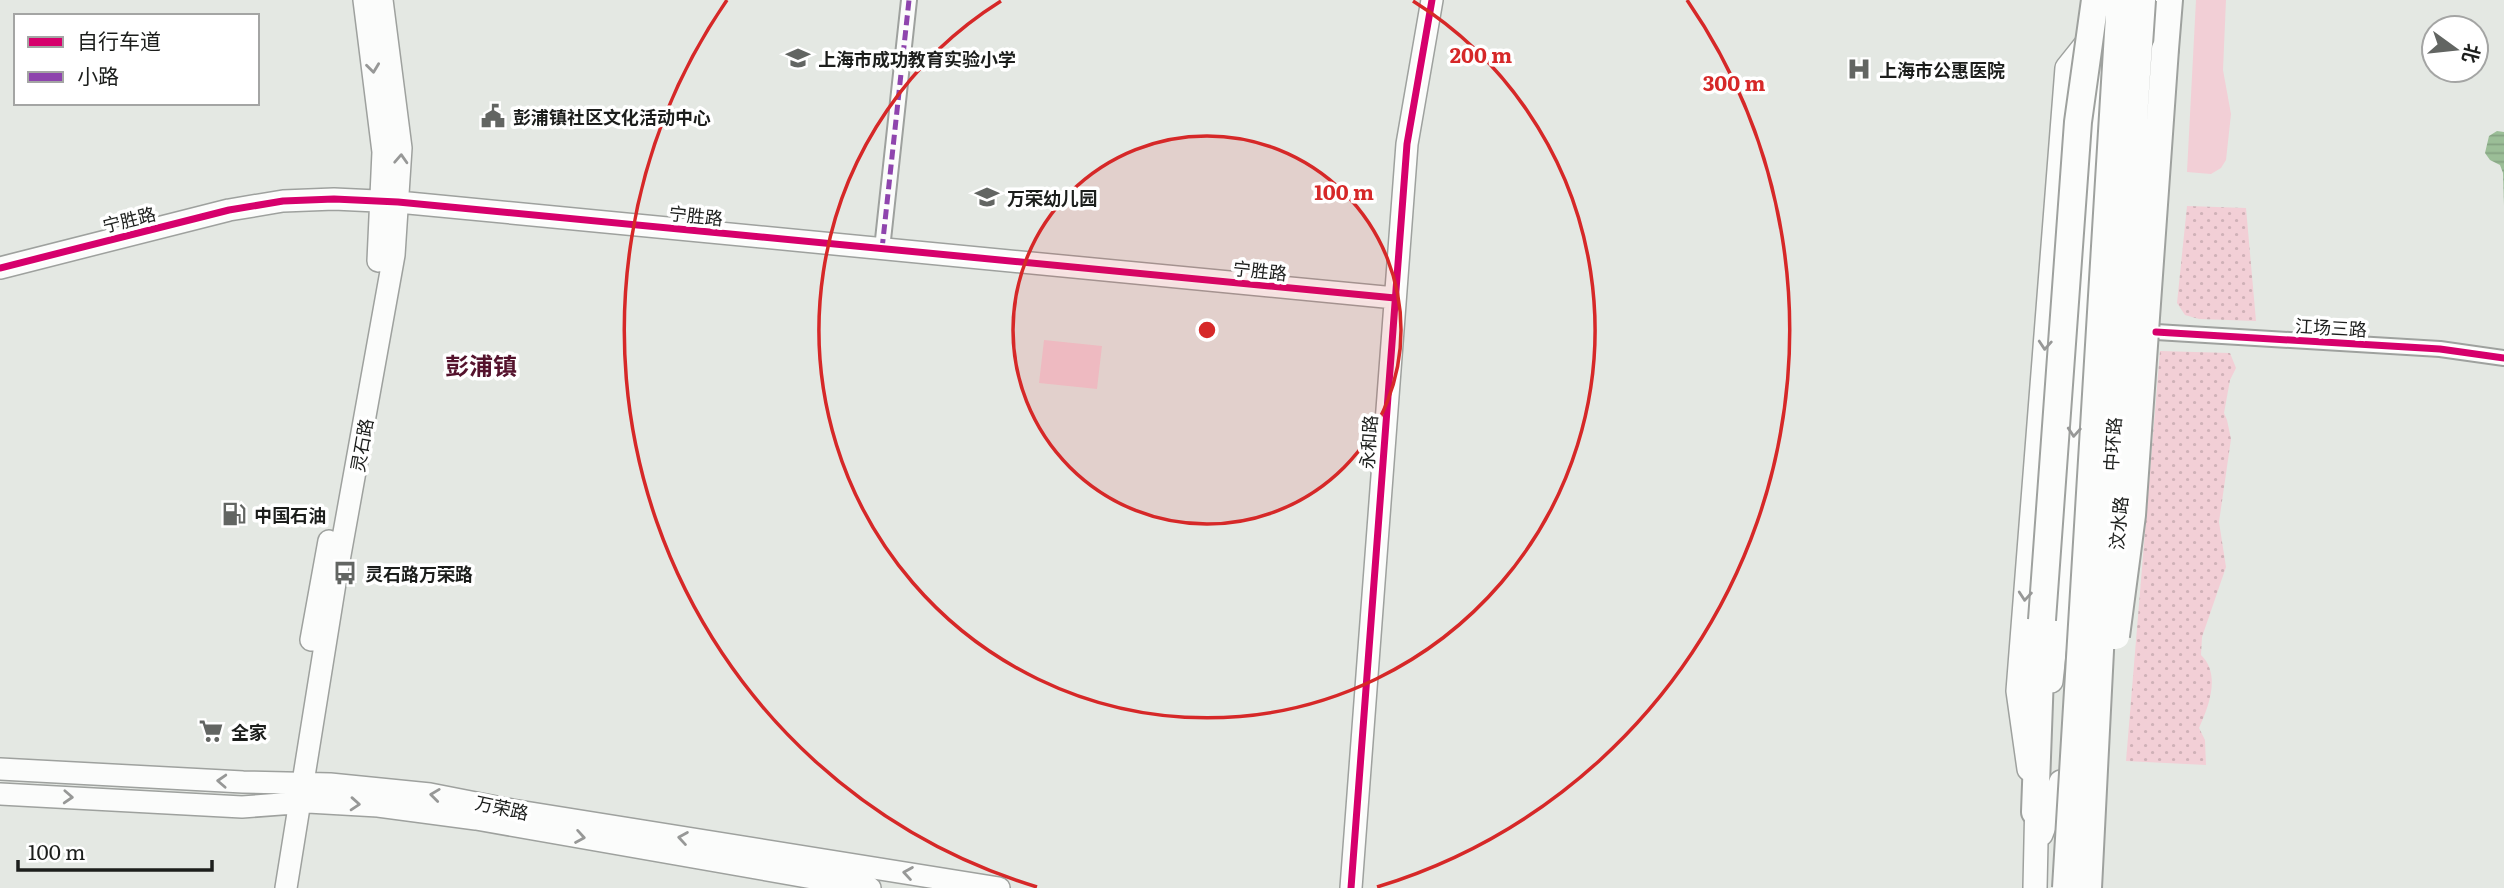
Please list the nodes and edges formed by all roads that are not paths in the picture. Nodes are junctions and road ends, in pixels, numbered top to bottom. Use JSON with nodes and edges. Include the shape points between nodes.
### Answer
{"nodes":[{"id":1,"x":364,"y":0,"type":"edge"},
{"id":2,"x":382,"y":0,"type":"edge"},
{"id":3,"x":909,"y":0,"type":"edge"},
{"id":4,"x":1432,"y":0,"type":"edge"},
{"id":5,"x":2169,"y":0,"type":"edge"},
{"id":6,"x":2179,"y":0,"type":"edge"},
{"id":7,"x":2124,"y":3,"type":"edge"},
{"id":8,"x":2159,"y":51,"type":"junction"},
{"id":9,"x":390,"y":202,"type":"junction"},
{"id":10,"x":881,"y":249,"type":"junction"},
{"id":11,"x":0,"y":268,"type":"edge"},
{"id":12,"x":1395,"y":298,"type":"junction"},
{"id":13,"x":2155,"y":332,"type":"junction"},
{"id":14,"x":2134,"y":355,"type":"junction"},
{"id":15,"x":2504,"y":358,"type":"edge"},
{"id":16,"x":2067,"y":520,"type":"junction"},
{"id":17,"x":2028,"y":562,"type":"junction"},
{"id":18,"x":0,"y":769,"type":"edge"},
{"id":19,"x":2094,"y":769,"type":"junction"},
{"id":20,"x":2061,"y":782,"type":"junction"},
{"id":21,"x":294,"y":793,"type":"junction"},
{"id":22,"x":0,"y":794,"type":"edge"},
{"id":23,"x":2035,"y":812,"type":"junction"},
{"id":24,"x":2097,"y":814,"type":"junction"},
{"id":25,"x":2081,"y":845,"type":"junction"},
{"id":26,"x":2037,"y":846,"type":"junction"},
{"id":27,"x":275,"y":888,"type":"edge"},
{"id":28,"x":286,"y":888,"type":"edge"},
{"id":29,"x":870,"y":888,"type":"edge"},
{"id":30,"x":999,"y":888,"type":"edge"},
{"id":31,"x":1351,"y":888,"type":"edge"},
{"id":32,"x":2035,"y":888,"type":"edge"},
{"id":33,"x":2054,"y":888,"type":"edge"},
{"id":34,"x":2066,"y":888,"type":"edge"},
{"id":35,"x":2078,"y":888,"type":"edge"},
{"id":36,"x":2088,"y":888,"type":"edge"},
{"id":37,"x":2095,"y":888,"type":"edge"}],
"edges":[{"from":1,"to":9,"type":"main road","name":"灵石路","one_way":true},
{"from":9,"to":2,"type":"main road","name":"灵石路","one_way":true,"via":[[401,148]]},
{"from":3,"to":10,"type":"street"},
{"from":4,"to":12,"type":"main road","name":"永和路","via":[[1410,116]]},
{"from":5,"to":8,"type":"highway"},
{"from":6,"to":13,"type":"main road"},
{"from":7,"to":8,"type":"main road"},
{"from":7,"to":16,"type":"main road","one_way":true},
{"from":7,"to":17,"type":"main road","one_way":true,"via":[[2067,68]]},
{"from":7,"to":19,"type":"highway","name":"中环路","bridge":true},
{"from":7,"to":20,"type":"main road","via":[[2109,243]]},
{"from":7,"to":23,"type":"highway","bridge":true,"via":[[2078,122],[2042,620]]},
{"from":7,"to":25,"type":"main road"},
{"from":7,"to":34,"type":"highway","name":"中环路","bridge":true},
{"from":8,"to":14,"type":"main road","name":"汶水路"},
{"from":8,"to":19,"type":"highway","bridge":true,"via":[[2132,515]]},
{"from":9,"to":10,"type":"main road","name":"宁胜路"},
{"from":9,"to":11,"type":"main road","name":"宁胜路","via":[[283,201],[229,210]]},
{"from":9,"to":21,"type":"main road","name":"灵石路","via":[[394,255]]},
{"from":10,"to":12,"type":"main road","name":"宁胜路"},
{"from":12,"to":31,"type":"main road","name":"永和路"},
{"from":13,"to":14,"type":"main road"},
{"from":13,"to":15,"type":"street","name":"江场三路","via":[[2440,349]]},
{"from":14,"to":24,"type":"main road","name":"汶水路","via":[[2098,745]]},
{"from":16,"to":17,"type":"main road"},
{"from":16,"to":23,"type":"main road"},
{"from":17,"to":23,"type":"main road","one_way":true,"via":[[2018,691]]},
{"from":21,"to":18,"type":"main road","name":"万荣路","one_way":true},
{"from":19,"to":36,"type":"highway","name":"中环路","bridge":true},
{"from":20,"to":26,"type":"main road"},
{"from":20,"to":33,"type":"main road"},
{"from":22,"to":21,"type":"main road","name":"万荣路","one_way":true,"via":[[242,807]]},
{"from":21,"to":27,"type":"main road","name":"灵石路"},
{"from":21,"to":28,"type":"main road","name":"灵石路"},
{"from":21,"to":29,"type":"main road","name":"万荣路","one_way":true},
{"from":30,"to":21,"type":"main road","name":"万荣路","one_way":true,"via":[[454,797]]},
{"from":23,"to":26,"type":"main road"},
{"from":24,"to":25,"type":"main road"},
{"from":24,"to":37,"type":"main road","name":"汶水路"},
{"from":25,"to":35,"type":"main road"},
{"from":26,"to":32,"type":"main road"}]}
